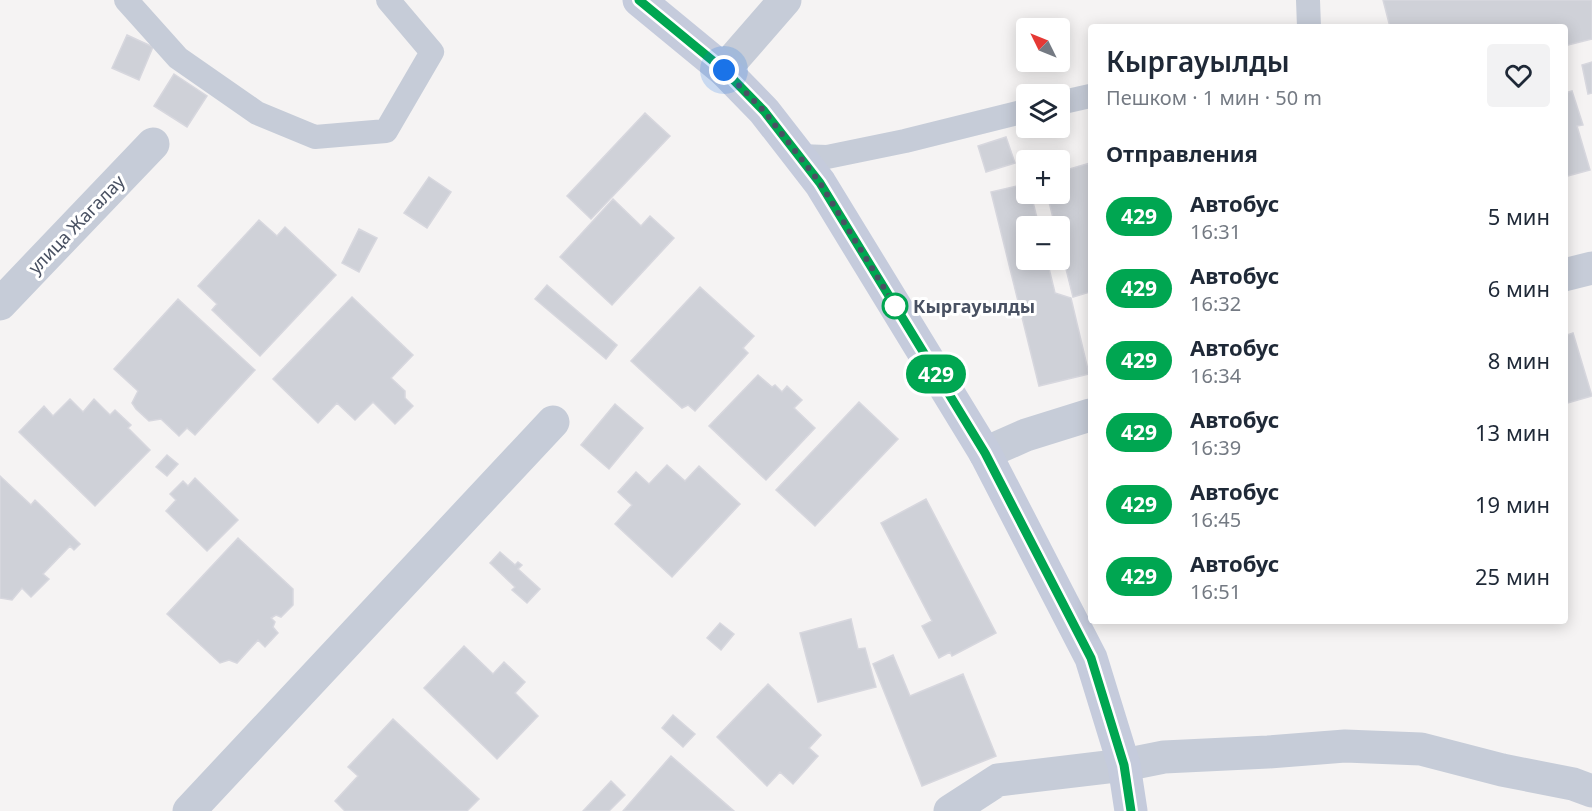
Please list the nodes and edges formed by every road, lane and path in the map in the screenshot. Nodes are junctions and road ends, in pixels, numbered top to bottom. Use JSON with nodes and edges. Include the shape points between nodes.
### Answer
{"nodes":[{"id":1,"x":126,"y":0,"type":"edge"},
{"id":2,"x":388,"y":0,"type":"edge"},
{"id":3,"x":639,"y":0,"type":"edge"},
{"id":4,"x":785,"y":0,"type":"edge"},
{"id":5,"x":1308,"y":0,"type":"edge"},
{"id":6,"x":1309,"y":24,"type":"edge"},
{"id":7,"x":724,"y":70,"type":"junction"},
{"id":8,"x":1088,"y":96,"type":"edge"},
{"id":9,"x":1070,"y":101,"type":"edge"},
{"id":10,"x":1016,"y":113,"type":"edge"},
{"id":11,"x":153,"y":144,"type":"dead end"},
{"id":12,"x":799,"y":156,"type":"junction"},
{"id":13,"x":1592,"y":268,"type":"edge"},
{"id":14,"x":1568,"y":274,"type":"edge"},
{"id":15,"x":0,"y":304,"type":"edge"},
{"id":16,"x":1088,"y":416,"type":"edge"},
{"id":17,"x":553,"y":422,"type":"dead end"},
{"id":18,"x":985,"y":453,"type":"junction"},
{"id":19,"x":1124,"y":765,"type":"junction"},
{"id":20,"x":1592,"y":790,"type":"edge"},
{"id":21,"x":189,"y":811,"type":"edge"},
{"id":22,"x":950,"y":811,"type":"edge"},
{"id":23,"x":1131,"y":811,"type":"edge"}],
"edges":[{"from":1,"to":2,"type":"lane","via":[[178,58],[257,113],[315,136],[386,131],[432,52]]},
{"from":3,"to":7,"type":"main road"},
{"from":4,"to":7,"type":"street"},
{"from":5,"to":6,"type":"lane"},
{"from":7,"to":12,"type":"main road","via":[[764,111]]},
{"from":8,"to":9,"type":"lane"},
{"from":10,"to":12,"type":"lane","via":[[827,157]]},
{"from":11,"to":15,"type":"street","name":"улица Жагалау"},
{"from":12,"to":18,"type":"main road","via":[[820,183]]},
{"from":13,"to":14,"type":"street"},
{"from":16,"to":18,"type":"street"},
{"from":17,"to":21,"type":"street"},
{"from":18,"to":19,"type":"main road","via":[[1091,658]]},
{"from":19,"to":20,"type":"street","via":[[1164,757],[1345,746],[1422,749]]},
{"from":19,"to":22,"type":"street","via":[[998,780]]},
{"from":19,"to":23,"type":"main road"}]}
